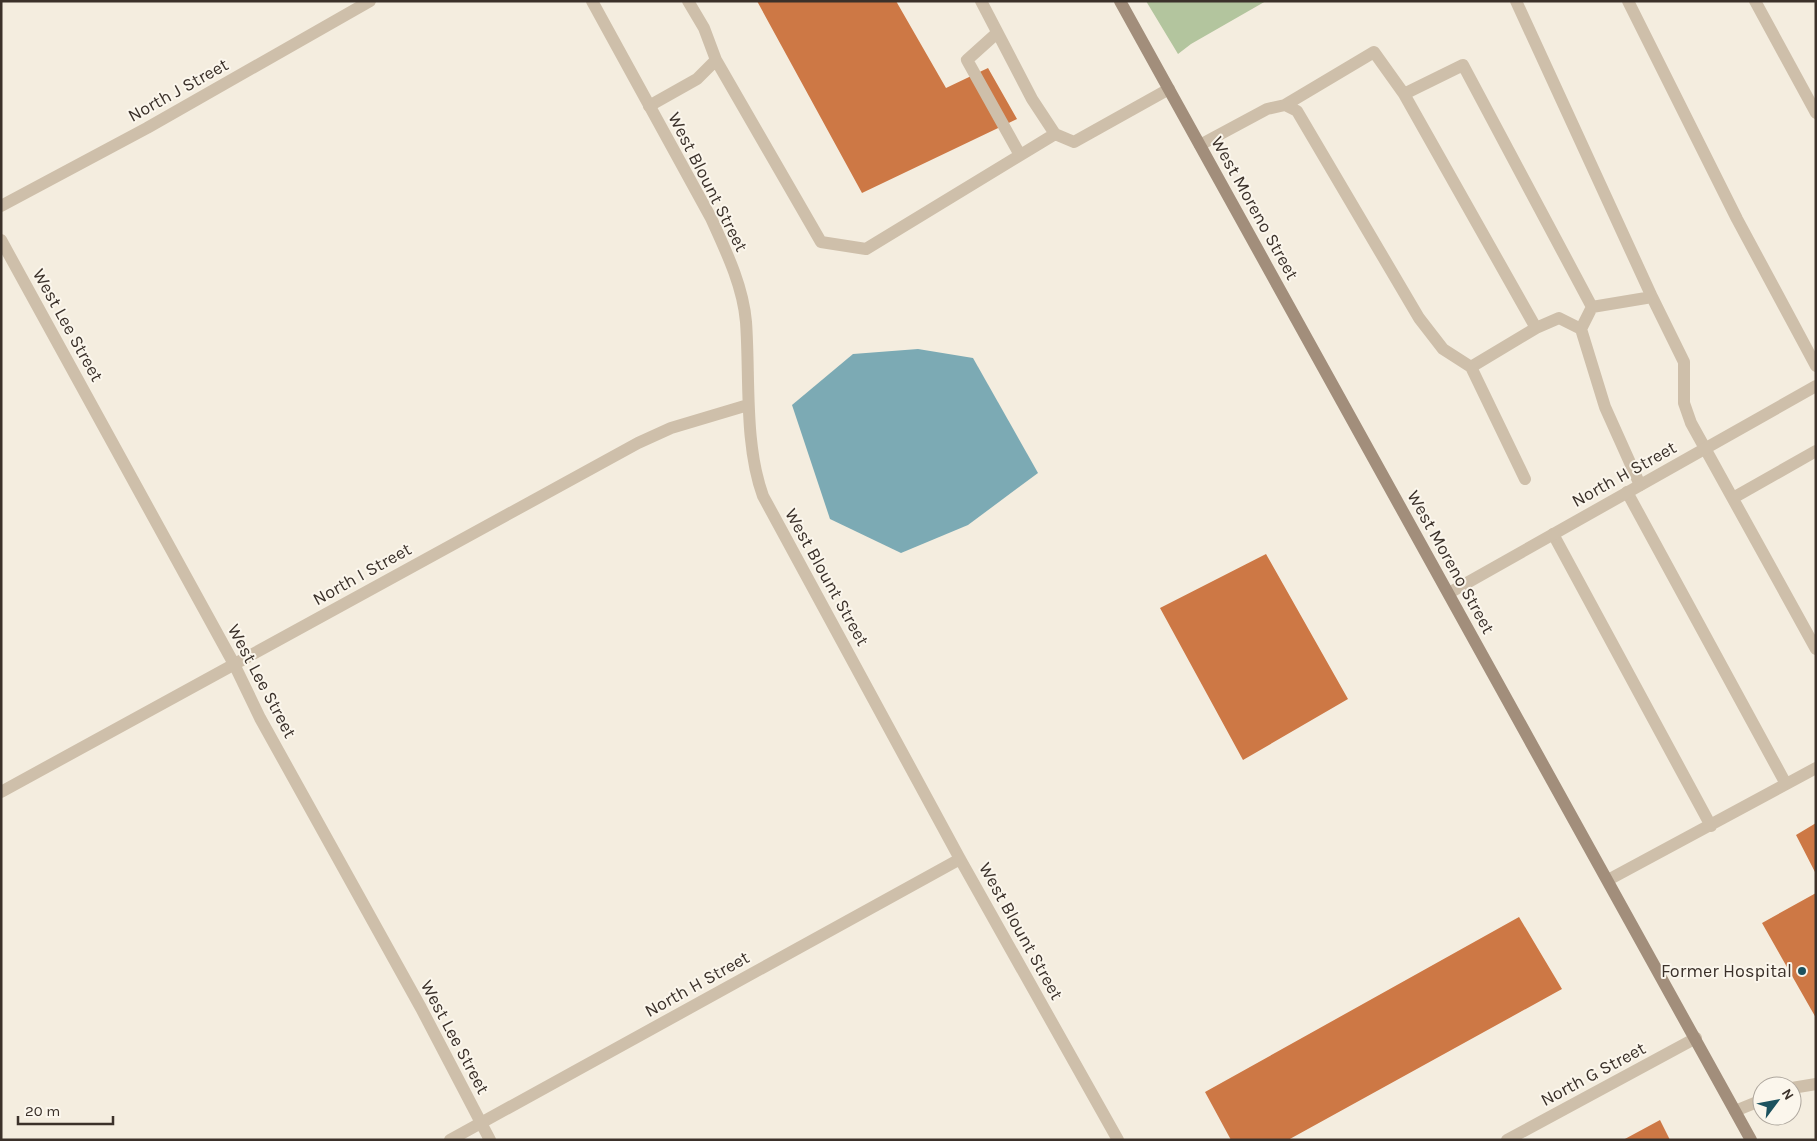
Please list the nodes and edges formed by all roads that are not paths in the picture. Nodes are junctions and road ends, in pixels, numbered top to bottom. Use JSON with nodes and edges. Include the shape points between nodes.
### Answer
{"nodes":[{"id":1,"x":370,"y":1,"type":"edge"},
{"id":2,"x":592,"y":1,"type":"edge"},
{"id":3,"x":688,"y":1,"type":"edge"},
{"id":4,"x":981,"y":1,"type":"edge"},
{"id":5,"x":1120,"y":1,"type":"edge"},
{"id":6,"x":1516,"y":1,"type":"edge"},
{"id":7,"x":1628,"y":1,"type":"edge"},
{"id":8,"x":1755,"y":1,"type":"edge"},
{"id":9,"x":997,"y":33,"type":"junction"},
{"id":10,"x":716,"y":60,"type":"junction"},
{"id":11,"x":1169,"y":89,"type":"junction"},
{"id":12,"x":1404,"y":94,"type":"junction"},
{"id":13,"x":1285,"y":105,"type":"junction"},
{"id":14,"x":649,"y":106,"type":"junction"},
{"id":15,"x":1816,"y":113,"type":"edge"},
{"id":16,"x":1055,"y":134,"type":"junction"},
{"id":17,"x":1200,"y":145,"type":"junction"},
{"id":18,"x":1020,"y":155,"type":"junction"},
{"id":19,"x":1,"y":206,"type":"edge"},
{"id":20,"x":1,"y":240,"type":"edge"},
{"id":21,"x":1652,"y":297,"type":"junction"},
{"id":22,"x":1592,"y":307,"type":"junction"},
{"id":23,"x":1536,"y":328,"type":"junction"},
{"id":24,"x":1581,"y":329,"type":"junction"},
{"id":25,"x":1816,"y":366,"type":"edge"},
{"id":26,"x":1471,"y":367,"type":"junction"},
{"id":27,"x":1816,"y":386,"type":"edge"},
{"id":28,"x":748,"y":405,"type":"junction"},
{"id":29,"x":1705,"y":448,"type":"junction"},
{"id":30,"x":1816,"y":451,"type":"edge"},
{"id":31,"x":1525,"y":479,"type":"dead end"},
{"id":32,"x":1640,"y":485,"type":"junction"},
{"id":33,"x":1627,"y":492,"type":"junction"},
{"id":34,"x":1733,"y":498,"type":"junction"},
{"id":35,"x":1553,"y":534,"type":"junction"},
{"id":36,"x":1449,"y":593,"type":"junction"},
{"id":37,"x":1816,"y":649,"type":"edge"},
{"id":38,"x":234,"y":664,"type":"junction"},
{"id":39,"x":1816,"y":768,"type":"edge"},
{"id":40,"x":1786,"y":784,"type":"junction"},
{"id":41,"x":1,"y":792,"type":"edge"},
{"id":42,"x":1711,"y":826,"type":"junction"},
{"id":43,"x":960,"y":859,"type":"junction"},
{"id":44,"x":1608,"y":880,"type":"junction"},
{"id":45,"x":1696,"y":1038,"type":"junction"},
{"id":46,"x":1816,"y":1084,"type":"edge"},
{"id":47,"x":1802,"y":1086,"type":"edge"},
{"id":48,"x":1752,"y":1104,"type":"edge"},
{"id":49,"x":1735,"y":1111,"type":"junction"},
{"id":50,"x":481,"y":1123,"type":"junction"},
{"id":51,"x":450,"y":1140,"type":"edge"},
{"id":52,"x":490,"y":1140,"type":"edge"},
{"id":53,"x":1118,"y":1140,"type":"edge"},
{"id":54,"x":1507,"y":1140,"type":"edge"},
{"id":55,"x":1751,"y":1140,"type":"edge"}],
"edges":[{"from":1,"to":19,"type":"street","name":"North J Street","via":[[147,128]]},
{"from":2,"to":14,"type":"street","name":"West Blount Street"},
{"from":3,"to":10,"type":"street","via":[[704,28]]},
{"from":4,"to":9,"type":"street"},
{"from":5,"to":11,"type":"street","name":"West Moreno Street"},
{"from":6,"to":21,"type":"street"},
{"from":7,"to":25,"type":"street","via":[[1737,219]]},
{"from":8,"to":15,"type":"street"},
{"from":9,"to":16,"type":"street","via":[[1032,99]]},
{"from":9,"to":18,"type":"street","via":[[967,60]]},
{"from":10,"to":14,"type":"street","via":[[697,79]]},
{"from":10,"to":18,"type":"street","via":[[821,242],[866,249]]},
{"from":11,"to":16,"type":"street","via":[[1074,142]]},
{"from":11,"to":17,"type":"street","name":"West Moreno Street"},
{"from":12,"to":13,"type":"street","via":[[1374,52]]},
{"from":12,"to":22,"type":"street","via":[[1463,65]]},
{"from":12,"to":23,"type":"street"},
{"from":13,"to":17,"type":"street","via":[[1267,109]]},
{"from":13,"to":26,"type":"street","via":[[1297,111],[1419,318],[1443,349]]},
{"from":14,"to":28,"type":"street","name":"West Blount Street","via":[[711,218],[737,282],[746,321]]},
{"from":16,"to":18,"type":"street"},
{"from":17,"to":36,"type":"street","name":"West Moreno Street"},
{"from":20,"to":38,"type":"street","name":"West Lee Street"},
{"from":21,"to":22,"type":"street"},
{"from":21,"to":29,"type":"street","via":[[1684,362],[1684,403]]},
{"from":22,"to":24,"type":"street"},
{"from":23,"to":24,"type":"street","via":[[1559,318]]},
{"from":23,"to":26,"type":"street"},
{"from":24,"to":32,"type":"street","via":[[1605,407]]},
{"from":26,"to":31,"type":"street"},
{"from":27,"to":29,"type":"street","name":"North H Street"},
{"from":28,"to":38,"type":"street","name":"North I Street","via":[[671,428],[638,443]]},
{"from":28,"to":43,"type":"street","name":"West Blount Street","via":[[757,481],[763,496]]},
{"from":29,"to":32,"type":"street","name":"North H Street"},
{"from":29,"to":34,"type":"street"},
{"from":30,"to":34,"type":"street"},
{"from":32,"to":33,"type":"street","name":"North H Street"},
{"from":33,"to":35,"type":"street","name":"North H Street"},
{"from":33,"to":40,"type":"street"},
{"from":34,"to":37,"type":"street"},
{"from":35,"to":36,"type":"street","name":"North H Street"},
{"from":35,"to":42,"type":"street"},
{"from":36,"to":44,"type":"street","name":"West Moreno Street"},
{"from":38,"to":41,"type":"street","name":"North I Street"},
{"from":38,"to":50,"type":"street","name":"West Lee Street","via":[[260,718]]},
{"from":39,"to":40,"type":"street"},
{"from":40,"to":42,"type":"street"},
{"from":42,"to":44,"type":"street"},
{"from":43,"to":50,"type":"street","name":"North H Street"},
{"from":43,"to":53,"type":"street","name":"West Blount Street"},
{"from":44,"to":45,"type":"street","name":"West Moreno Street"},
{"from":45,"to":49,"type":"street","name":"West Moreno Street"},
{"from":45,"to":54,"type":"street","name":"North G Street"},
{"from":46,"to":47,"type":"street"},
{"from":48,"to":49,"type":"street"},
{"from":49,"to":55,"type":"street","name":"West Moreno Street"},
{"from":50,"to":51,"type":"street","name":"North H Street"},
{"from":50,"to":52,"type":"street","name":"West Lee Street"}]}
